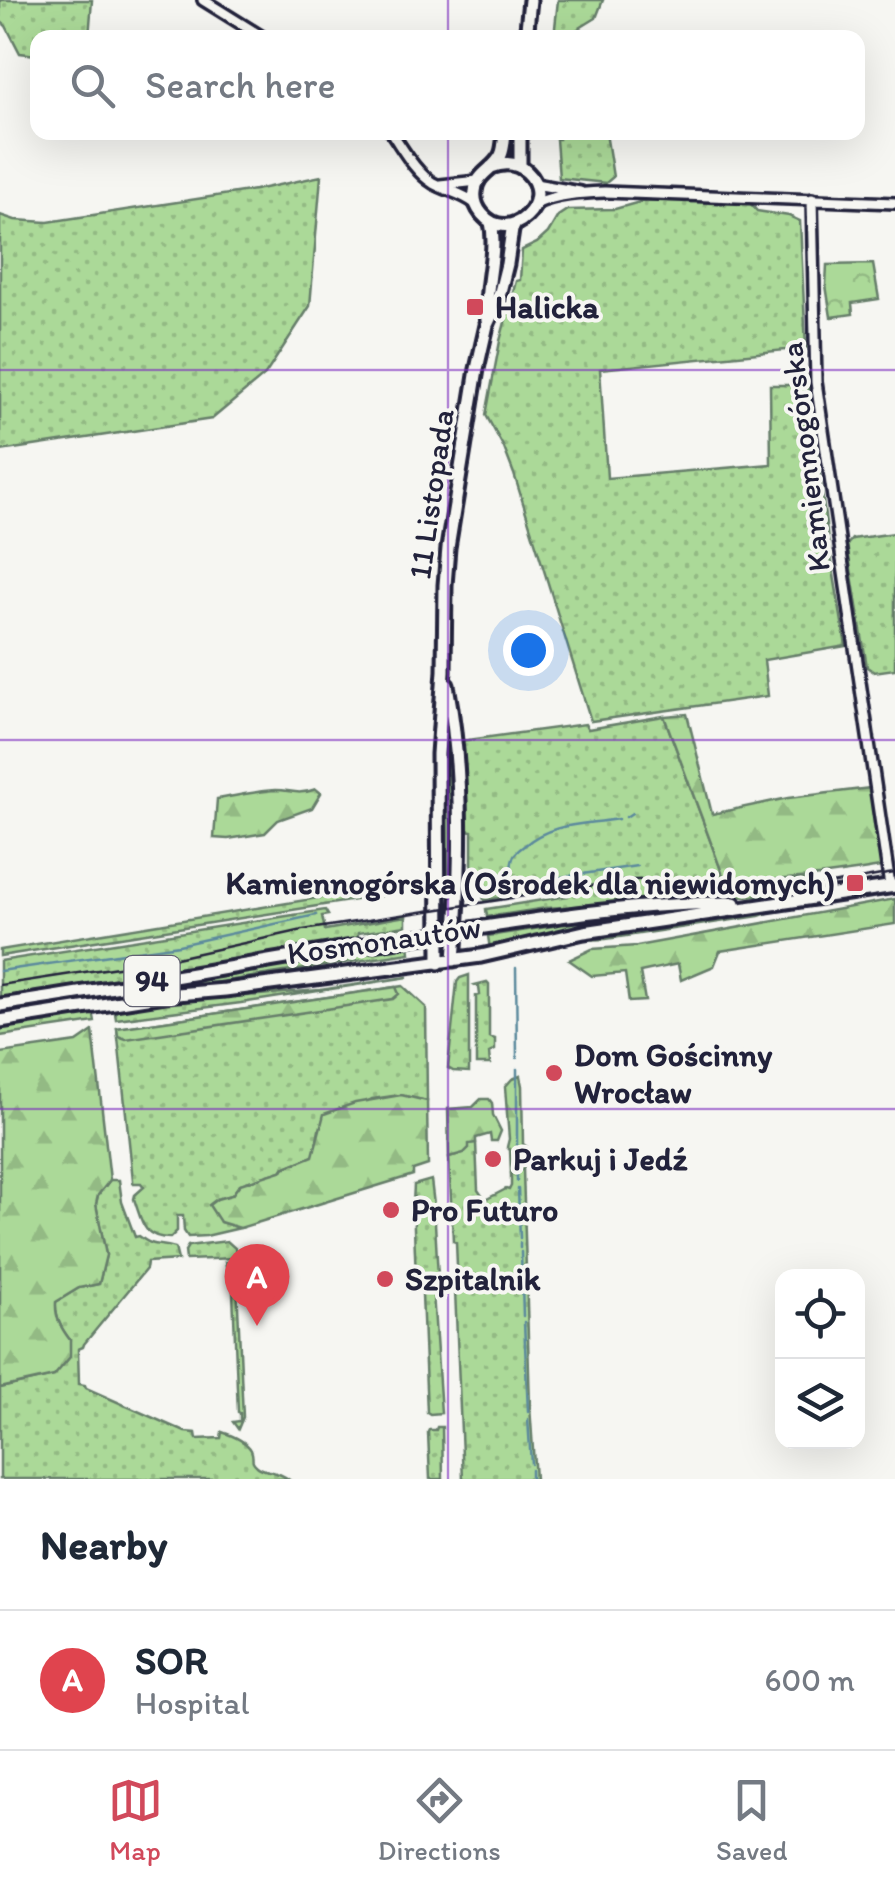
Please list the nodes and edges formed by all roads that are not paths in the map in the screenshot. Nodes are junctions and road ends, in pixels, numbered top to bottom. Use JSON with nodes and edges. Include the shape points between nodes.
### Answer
{"nodes":[{"id":1,"x":203,"y":0,"type":"edge"},
{"id":2,"x":530,"y":0,"type":"edge"},
{"id":3,"x":251,"y":30,"type":"edge"},
{"id":4,"x":527,"y":30,"type":"edge"},
{"id":5,"x":397,"y":140,"type":"edge"},
{"id":6,"x":505,"y":140,"type":"edge"},
{"id":7,"x":520,"y":140,"type":"edge"},
{"id":8,"x":520,"y":166,"type":"junction"},
{"id":9,"x":491,"y":167,"type":"junction"},
{"id":10,"x":478,"y":181,"type":"junction"},
{"id":11,"x":535,"y":184,"type":"junction"},
{"id":12,"x":440,"y":185,"type":"junction"},
{"id":13,"x":583,"y":193,"type":"junction"},
{"id":14,"x":812,"y":200,"type":"junction"},
{"id":15,"x":895,"y":203,"type":"edge"},
{"id":16,"x":476,"y":204,"type":"junction"},
{"id":17,"x":535,"y":204,"type":"junction"},
{"id":18,"x":491,"y":222,"type":"junction"},
{"id":19,"x":515,"y":224,"type":"junction"},
{"id":20,"x":488,"y":325,"type":"junction"},
{"id":21,"x":444,"y":671,"type":"junction"},
{"id":22,"x":892,"y":886,"type":"edge"},
{"id":23,"x":773,"y":903,"type":"junction"},
{"id":24,"x":456,"y":931,"type":"junction"},
{"id":25,"x":438,"y":934,"type":"junction"},
{"id":26,"x":454,"y":960,"type":"junction"},
{"id":27,"x":438,"y":962,"type":"junction"},
{"id":28,"x":0,"y":1005,"type":"edge"},
{"id":29,"x":0,"y":1021,"type":"edge"}],
"edges":[{"from":1,"to":3,"type":"street"},
{"from":2,"to":4,"type":"main road"},
{"from":5,"to":12,"type":"street"},
{"from":6,"to":9,"type":"main road"},
{"from":7,"to":8,"type":"main road"},
{"from":8,"to":9,"type":"main road"},
{"from":8,"to":11,"type":"main road"},
{"from":9,"to":10,"type":"main road"},
{"from":10,"to":12,"type":"street"},
{"from":10,"to":16,"type":"main road"},
{"from":11,"to":13,"type":"street"},
{"from":11,"to":17,"type":"main road"},
{"from":12,"to":16,"type":"street"},
{"from":13,"to":14,"type":"street"},
{"from":13,"to":17,"type":"street"},
{"from":14,"to":15,"type":"street"},
{"from":14,"to":22,"type":"street","name":"Kamiennogórska","via":[[816,382]]},
{"from":16,"to":18,"type":"main road"},
{"from":17,"to":19,"type":"main road"},
{"from":18,"to":19,"type":"main road"},
{"from":18,"to":20,"type":"main road","name":"11 Listopada"},
{"from":19,"to":20,"type":"main road","name":"11 Listopada"},
{"from":20,"to":21,"type":"main road","name":"11 Listopada","via":[[448,548]]},
{"from":21,"to":24,"type":"main road","name":"11 Listopada","via":[[459,801]]},
{"from":21,"to":25,"type":"main road","name":"11 Listopada"},
{"from":22,"to":23,"type":"main road","name":"Kosmonautów"},
{"from":23,"to":24,"type":"main road","name":"Kosmonautów","via":[[612,908]]},
{"from":23,"to":26,"type":"main road","name":"Kosmonautów"},
{"from":24,"to":25,"type":"main road","name":"Kosmonautów"},
{"from":24,"to":26,"type":"main road","name":"11 Listopada"},
{"from":25,"to":27,"type":"main road","name":"11 Listopada"},
{"from":25,"to":28,"type":"main road","name":"Kosmonautów","number":"94"},
{"from":26,"to":27,"type":"main road","name":"Kosmonautów","number":"94"},
{"from":27,"to":29,"type":"main road","name":"Kosmonautów","number":"94"}]}
